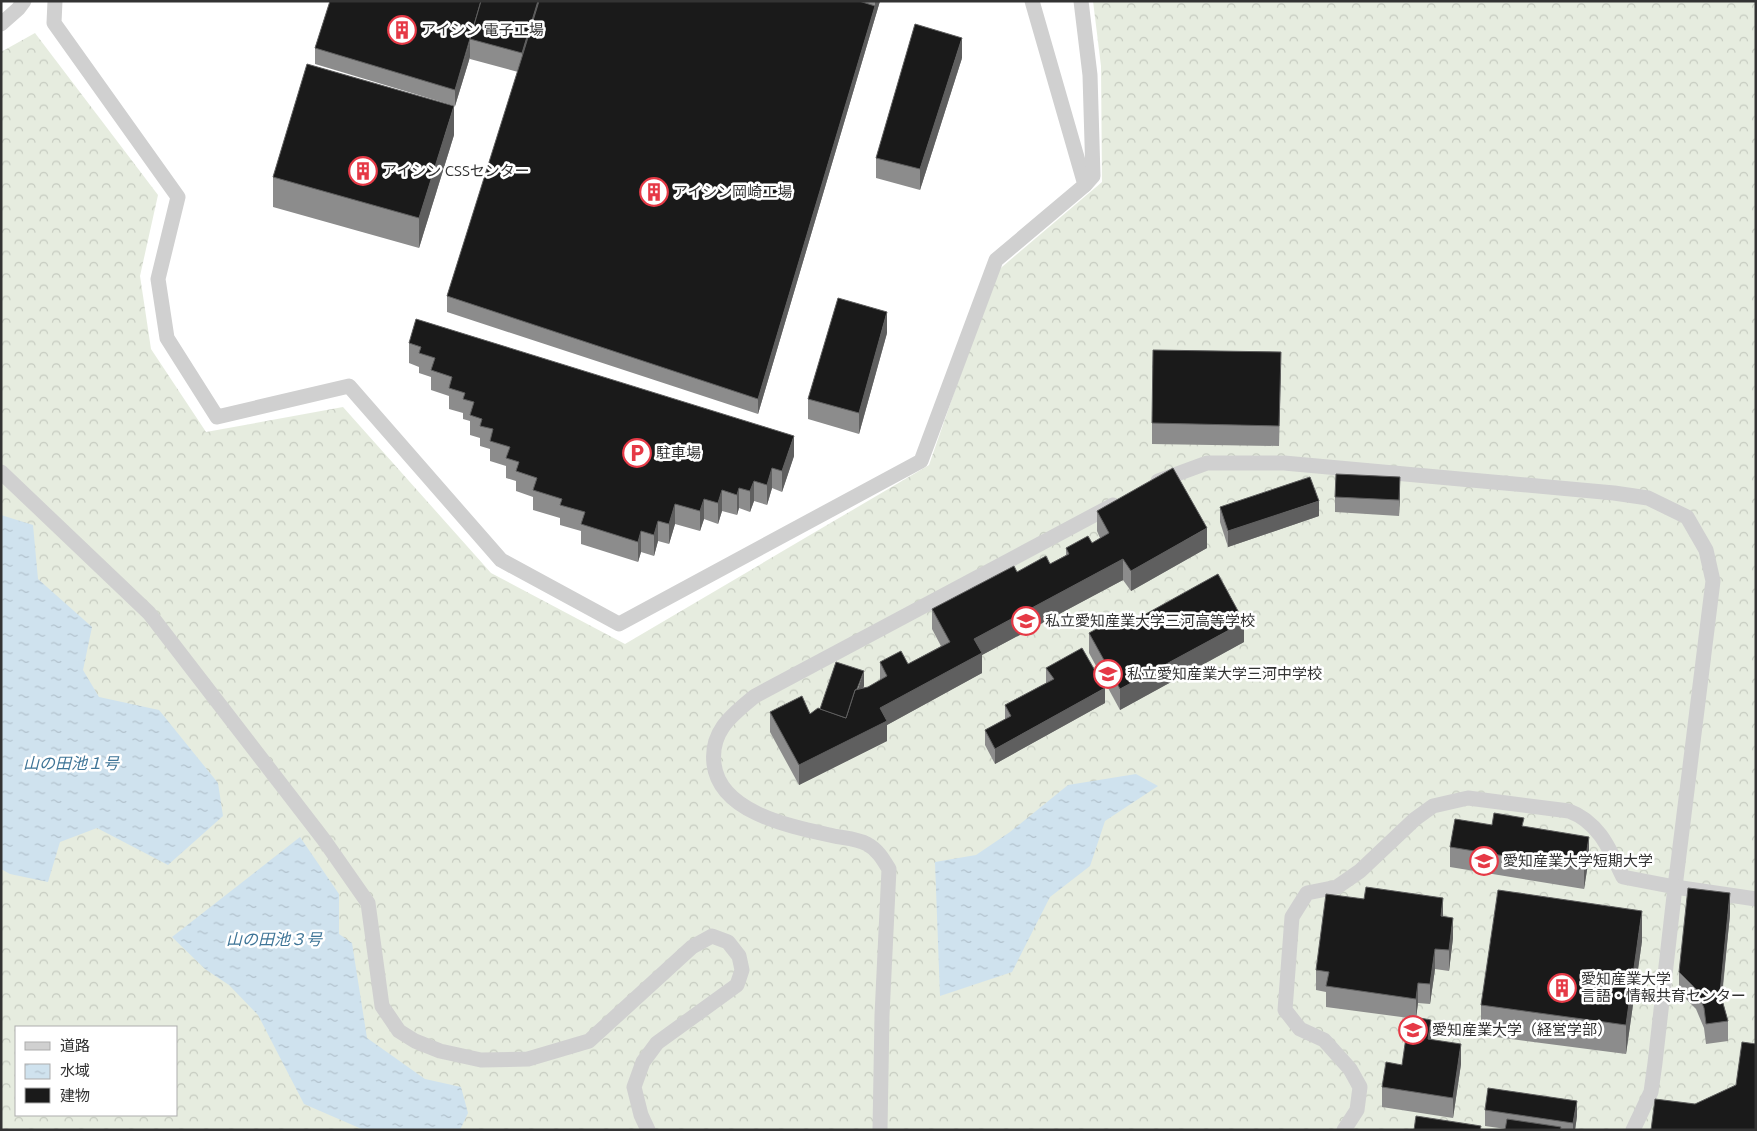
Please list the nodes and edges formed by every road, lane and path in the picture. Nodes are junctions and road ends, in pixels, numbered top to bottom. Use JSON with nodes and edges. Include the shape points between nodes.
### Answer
{"nodes":[{"id":1,"x":24,"y":1,"type":"edge"},
{"id":2,"x":55,"y":1,"type":"edge"},
{"id":3,"x":1032,"y":1,"type":"edge"},
{"id":4,"x":1081,"y":1,"type":"edge"},
{"id":5,"x":1,"y":24,"type":"edge"},
{"id":6,"x":1085,"y":185,"type":"junction"},
{"id":7,"x":1,"y":472,"type":"edge"},
{"id":8,"x":1146,"y":487,"type":"edge"},
{"id":9,"x":1129,"y":496,"type":"edge"},
{"id":10,"x":1675,"y":887,"type":"junction"},
{"id":11,"x":1756,"y":899,"type":"edge"},
{"id":12,"x":648,"y":1130,"type":"edge"},
{"id":13,"x":880,"y":1130,"type":"edge"},
{"id":14,"x":1344,"y":1130,"type":"edge"},
{"id":15,"x":1633,"y":1130,"type":"edge"}],
"edges":[{"from":1,"to":5,"type":"street"},
{"from":2,"to":6,"type":"street","via":[[54,23],[178,197],[158,279],[167,338],[217,417],[349,386],[501,560],[619,624],[921,461],[996,260]]},
{"from":3,"to":6,"type":"street"},
{"from":4,"to":6,"type":"street","via":[[1090,75],[1094,176]]},
{"from":7,"to":12,"type":"street","via":[[149,613],[324,840],[368,903],[382,1006],[398,1031],[448,1053],[481,1060],[528,1059],[589,1041],[692,946],[712,936],[728,942],[740,956],[742,970],[737,985],[657,1043],[643,1062],[634,1087]]},
{"from":8,"to":10,"type":"street","via":[[1206,463],[1284,463],[1614,493],[1648,498],[1687,516],[1706,550],[1714,581]]},
{"from":9,"to":13,"type":"street","via":[[755,696],[728,719],[716,738],[715,774],[725,791],[746,807],[784,824],[866,843],[880,854],[890,869]]},
{"from":10,"to":11,"type":"street"},
{"from":10,"to":14,"type":"street","via":[[1623,877],[1607,844],[1582,816],[1569,811],[1468,798],[1433,806],[1360,871],[1337,887],[1307,893],[1292,917],[1285,1010],[1300,1029],[1324,1040],[1350,1069],[1360,1087],[1357,1110]]},
{"from":10,"to":15,"type":"street","via":[[1651,1092]]}]}
